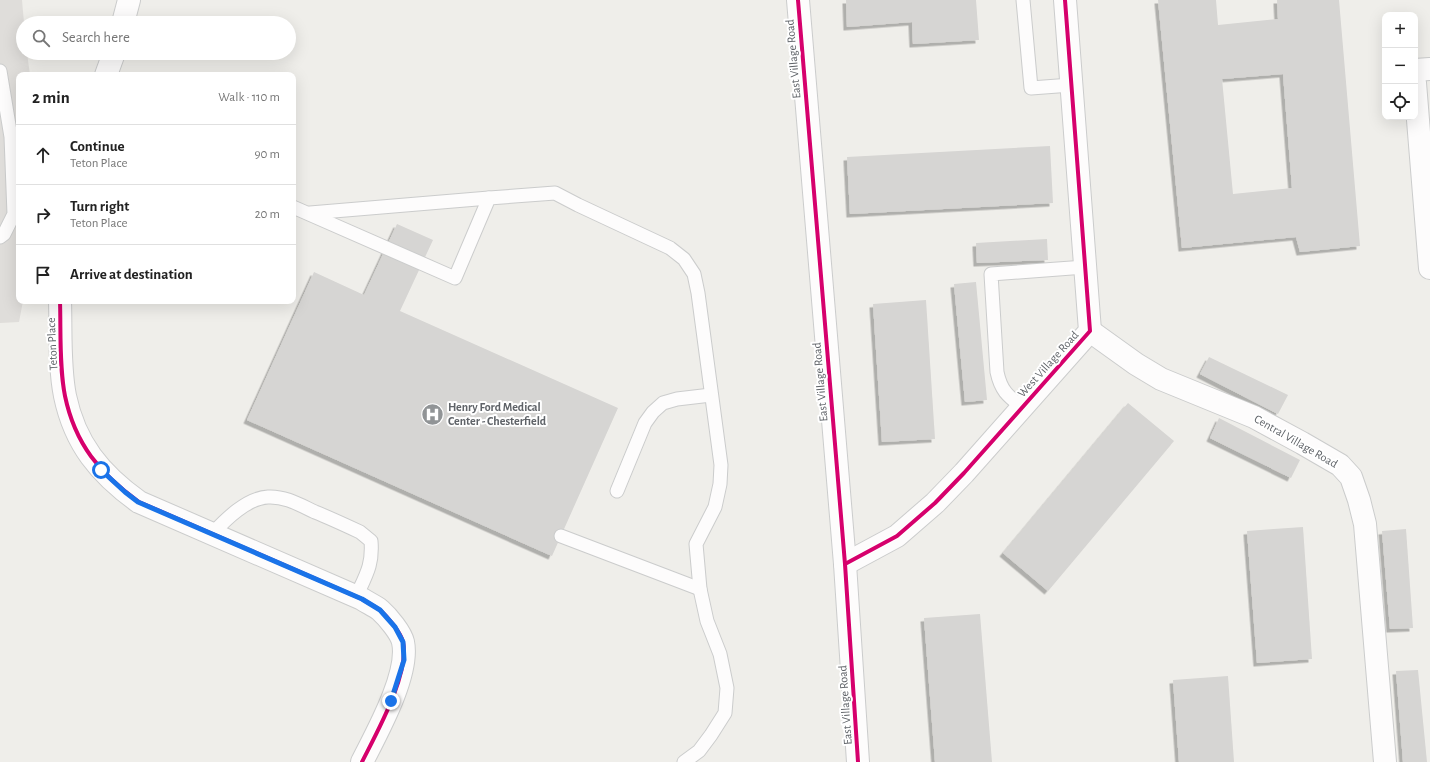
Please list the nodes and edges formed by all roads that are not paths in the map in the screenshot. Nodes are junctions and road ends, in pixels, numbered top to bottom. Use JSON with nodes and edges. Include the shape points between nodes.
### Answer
{"nodes":[{"id":1,"x":129,"y":0,"type":"edge"},
{"id":2,"x":798,"y":0,"type":"edge"},
{"id":3,"x":1023,"y":0,"type":"edge"},
{"id":4,"x":1065,"y":0,"type":"edge"},
{"id":5,"x":125,"y":16,"type":"edge"},
{"id":6,"x":111,"y":60,"type":"edge"},
{"id":7,"x":1430,"y":69,"type":"edge"},
{"id":8,"x":1418,"y":70,"type":"edge"},
{"id":9,"x":0,"y":71,"type":"edge"},
{"id":10,"x":107,"y":72,"type":"edge"},
{"id":11,"x":1415,"y":84,"type":"edge"},
{"id":12,"x":1071,"y":85,"type":"junction"},
{"id":13,"x":489,"y":198,"type":"junction"},
{"id":14,"x":296,"y":208,"type":"edge"},
{"id":15,"x":306,"y":213,"type":"junction"},
{"id":16,"x":0,"y":237,"type":"edge"},
{"id":17,"x":1085,"y":267,"type":"junction"},
{"id":18,"x":1430,"y":268,"type":"edge"},
{"id":19,"x":60,"y":304,"type":"edge"},
{"id":20,"x":1090,"y":331,"type":"junction"},
{"id":21,"x":712,"y":395,"type":"junction"},
{"id":22,"x":1022,"y":407,"type":"junction"},
{"id":23,"x":617,"y":491,"type":"dead end"},
{"id":24,"x":212,"y":534,"type":"junction"},
{"id":25,"x":561,"y":536,"type":"dead end"},
{"id":26,"x":845,"y":564,"type":"junction"},
{"id":27,"x":700,"y":589,"type":"junction"},
{"id":28,"x":356,"y":597,"type":"junction"},
{"id":29,"x":362,"y":762,"type":"edge"},
{"id":30,"x":684,"y":762,"type":"edge"},
{"id":31,"x":858,"y":762,"type":"edge"},
{"id":32,"x":1385,"y":762,"type":"edge"}],
"edges":[{"from":1,"to":5,"type":"street"},
{"from":2,"to":26,"type":"street","name":"East Village Road"},
{"from":3,"to":12,"type":"lane","via":[[1031,88]]},
{"from":4,"to":12,"type":"street","name":"West Village Road"},
{"from":6,"to":10,"type":"street"},
{"from":7,"to":8,"type":"street"},
{"from":9,"to":16,"type":"lane","via":[[11,137],[14,206],[14,214]]},
{"from":11,"to":18,"type":"street"},
{"from":12,"to":17,"type":"street","name":"West Village Road"},
{"from":13,"to":15,"type":"lane"},
{"from":13,"to":15,"type":"lane","via":[[455,278]]},
{"from":13,"to":21,"type":"lane","via":[[555,193],[670,248],[684,259],[694,274],[698,293]]},
{"from":14,"to":15,"type":"lane"},
{"from":17,"to":20,"type":"street","name":"West Village Road"},
{"from":17,"to":22,"type":"lane","via":[[990,274],[999,382],[1004,392]]},
{"from":19,"to":24,"type":"street","name":"Teton Place","via":[[65,396],[77,432],[88,452],[101,470],[138,502]]},
{"from":20,"to":22,"type":"street","name":"West Village Road"},
{"from":20,"to":32,"type":"street","name":"Central Village Road","via":[[1161,380],[1254,417],[1340,465],[1351,477],[1365,524]]},
{"from":21,"to":23,"type":"lane","via":[[670,401],[653,412],[645,422]]},
{"from":21,"to":27,"type":"lane","via":[[721,465],[720,484],[715,507],[696,544]]},
{"from":22,"to":26,"type":"street","name":"West Village Road","via":[[935,503],[897,536]]},
{"from":24,"to":28,"type":"street","name":"Teton Place"},
{"from":24,"to":28,"type":"lane","via":[[236,511],[252,502],[267,497],[292,501],[360,532],[370,541],[370,565]]},
{"from":25,"to":27,"type":"lane"},
{"from":26,"to":31,"type":"street","name":"East Village Road"},
{"from":27,"to":30,"type":"lane","via":[[707,621],[720,654],[727,688],[726,707],[725,713],[699,751]]},
{"from":28,"to":29,"type":"street","name":"Teton Place","via":[[380,610],[395,627],[403,642],[404,660],[391,701]]}]}
